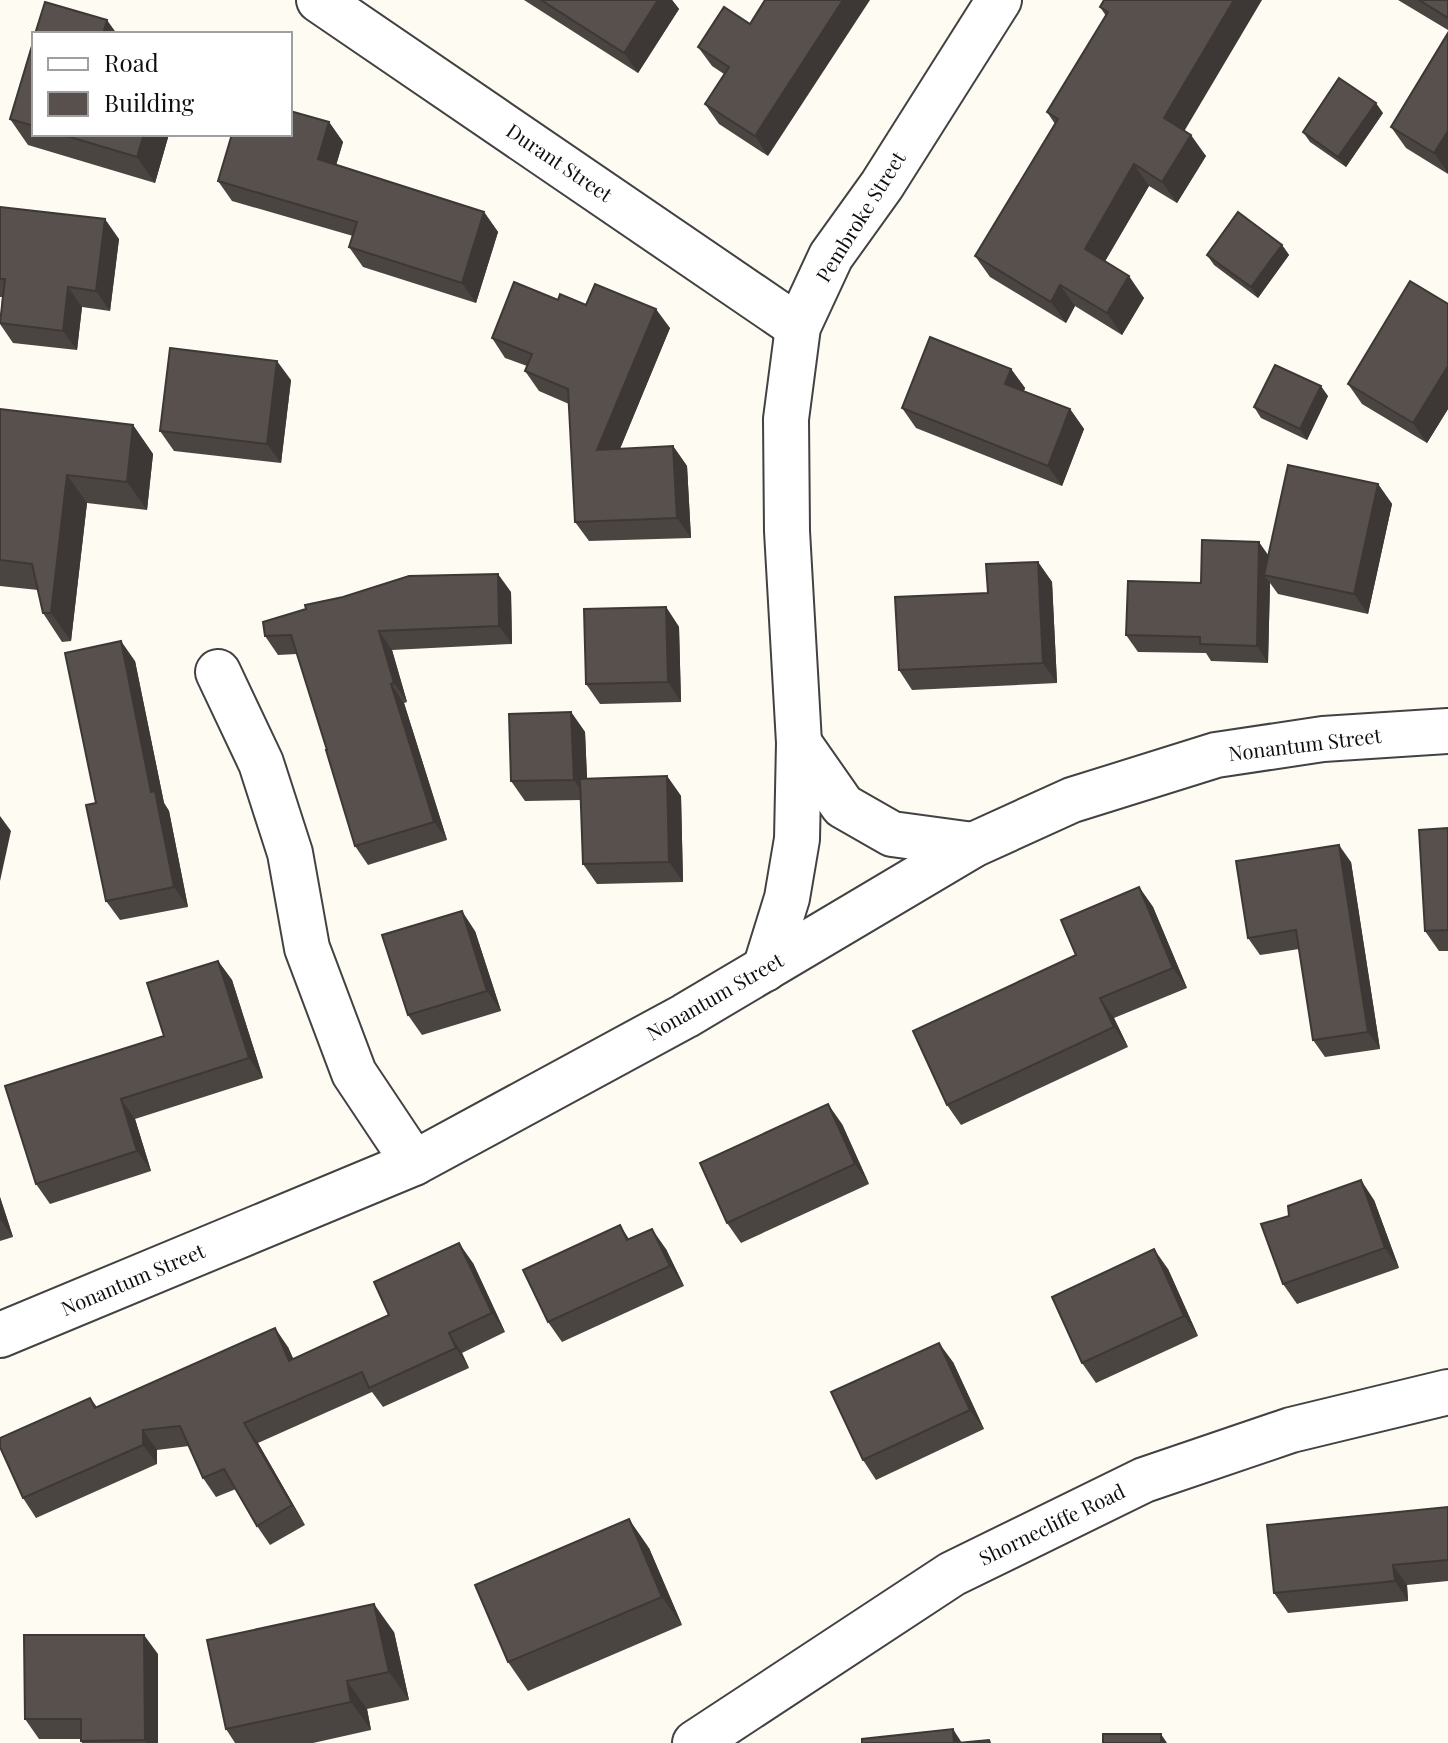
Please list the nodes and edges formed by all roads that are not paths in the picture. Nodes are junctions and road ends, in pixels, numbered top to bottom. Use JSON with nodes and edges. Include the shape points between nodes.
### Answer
{"nodes":[{"id":1,"x":319,"y":0,"type":"edge"},
{"id":2,"x":999,"y":0,"type":"edge"},
{"id":3,"x":798,"y":327,"type":"junction"},
{"id":4,"x":218,"y":672,"type":"dead end"},
{"id":5,"x":1448,"y":731,"type":"edge"},
{"id":6,"x":799,"y":743,"type":"junction"},
{"id":7,"x":973,"y":845,"type":"junction"},
{"id":8,"x":765,"y":969,"type":"junction"},
{"id":9,"x":414,"y":1163,"type":"junction"},
{"id":10,"x":0,"y":1335,"type":"edge"},
{"id":11,"x":1448,"y":1392,"type":"edge"},
{"id":12,"x":695,"y":1743,"type":"edge"}],
"edges":[{"from":1,"to":3,"type":"street","name":"Durant Street"},
{"from":2,"to":3,"type":"street","name":"Pembroke Street","via":[[831,256]]},
{"from":3,"to":6,"type":"street","name":"Pembroke Street","via":[[786,433]]},
{"from":4,"to":9,"type":"street","via":[[261,763],[290,853],[307,948],[354,1073]]},
{"from":5,"to":7,"type":"street","name":"Nonantum Street","via":[[1323,739],[1216,755],[1072,800]]},
{"from":6,"to":7,"type":"street","via":[[843,806],[892,834]]},
{"from":6,"to":8,"type":"street","name":"Pembroke Street","via":[[797,839],[787,898]]},
{"from":7,"to":8,"type":"street","name":"Nonantum Street"},
{"from":8,"to":9,"type":"street","name":"Nonantum Street"},
{"from":9,"to":10,"type":"street","name":"Nonantum Street"},
{"from":11,"to":12,"type":"street","name":"Shornecliffe Road","via":[[1291,1430],[1144,1480],[952,1574]]}]}
